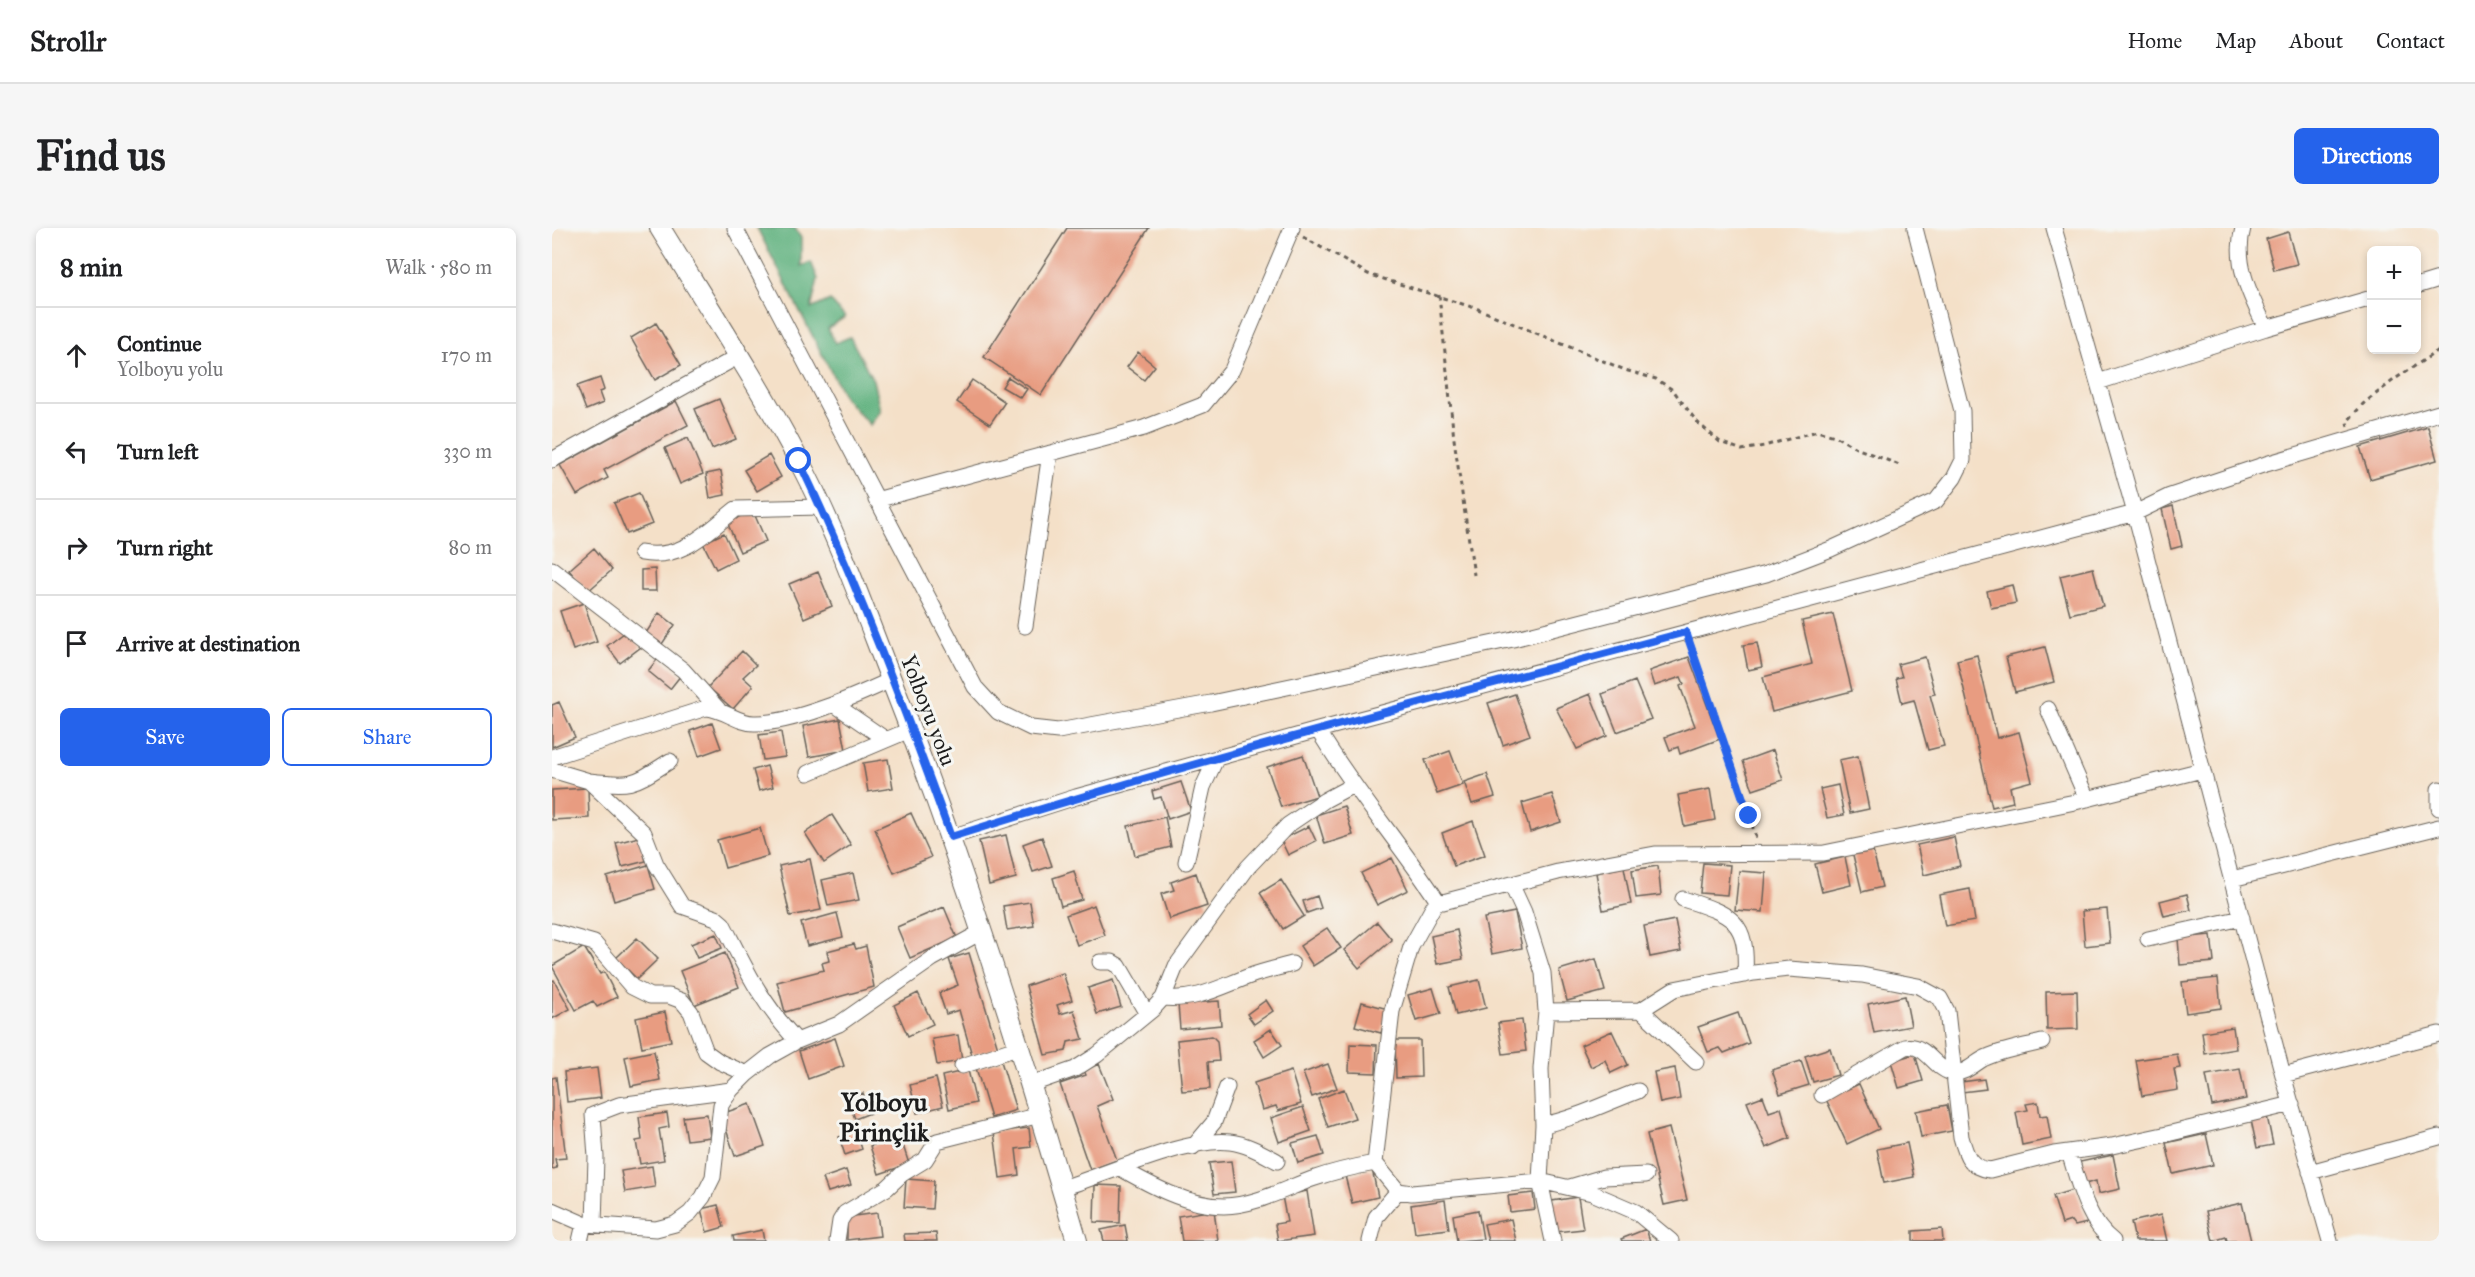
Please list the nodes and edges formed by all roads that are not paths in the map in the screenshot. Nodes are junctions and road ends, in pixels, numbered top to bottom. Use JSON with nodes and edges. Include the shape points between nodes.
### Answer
{"nodes":[{"id":1,"x":660,"y":228,"type":"edge"},
{"id":2,"x":735,"y":228,"type":"edge"},
{"id":3,"x":1915,"y":228,"type":"edge"},
{"id":4,"x":2054,"y":228,"type":"edge"},
{"id":5,"x":2243,"y":228,"type":"edge"},
{"id":6,"x":1290,"y":229,"type":"edge"},
{"id":7,"x":2439,"y":279,"type":"edge"},
{"id":8,"x":2421,"y":284,"type":"edge"},
{"id":9,"x":2367,"y":299,"type":"edge"},
{"id":10,"x":2266,"y":328,"type":"junction"},
{"id":11,"x":739,"y":356,"type":"junction"},
{"id":12,"x":2098,"y":382,"type":"junction"},
{"id":13,"x":2439,"y":413,"type":"edge"},
{"id":14,"x":1050,"y":453,"type":"junction"},
{"id":15,"x":552,"y":460,"type":"edge"},
{"id":16,"x":876,"y":500,"type":"junction"},
{"id":17,"x":821,"y":507,"type":"junction"},
{"id":18,"x":2135,"y":513,"type":"junction"},
{"id":19,"x":641,"y":553,"type":"dead end"},
{"id":20,"x":552,"y":569,"type":"edge"},
{"id":21,"x":1025,"y":626,"type":"dead end"},
{"id":22,"x":891,"y":680,"type":"junction"},
{"id":23,"x":834,"y":704,"type":"junction"},
{"id":24,"x":2048,"y":708,"type":"dead end"},
{"id":25,"x":718,"y":709,"type":"junction"},
{"id":26,"x":912,"y":729,"type":"junction"},
{"id":27,"x":1318,"y":730,"type":"junction"},
{"id":28,"x":885,"y":739,"type":"junction"},
{"id":29,"x":552,"y":757,"type":"edge"},
{"id":30,"x":1215,"y":760,"type":"junction"},
{"id":31,"x":670,"y":762,"type":"dead end"},
{"id":32,"x":552,"y":770,"type":"edge"},
{"id":33,"x":2202,"y":770,"type":"junction"},
{"id":34,"x":807,"y":774,"type":"dead end"},
{"id":35,"x":589,"y":781,"type":"junction"},
{"id":36,"x":1353,"y":785,"type":"junction"},
{"id":37,"x":2439,"y":789,"type":"edge"},
{"id":38,"x":2087,"y":799,"type":"junction"},
{"id":39,"x":2439,"y":808,"type":"edge"},
{"id":40,"x":2439,"y":827,"type":"edge"},
{"id":41,"x":951,"y":837,"type":"junction"},
{"id":42,"x":1186,"y":862,"type":"dead end"},
{"id":43,"x":2232,"y":879,"type":"junction"},
{"id":44,"x":1512,"y":886,"type":"junction"},
{"id":45,"x":1683,"y":899,"type":"dead end"},
{"id":46,"x":1437,"y":900,"type":"junction"},
{"id":47,"x":2242,"y":918,"type":"junction"},
{"id":48,"x":552,"y":931,"type":"edge"},
{"id":49,"x":983,"y":931,"type":"junction"},
{"id":50,"x":2148,"y":939,"type":"dead end"},
{"id":51,"x":1100,"y":962,"type":"dead end"},
{"id":52,"x":1292,"y":964,"type":"dead end"},
{"id":53,"x":1745,"y":975,"type":"junction"},
{"id":54,"x":1163,"y":998,"type":"junction"},
{"id":55,"x":1641,"y":1010,"type":"junction"},
{"id":56,"x":1546,"y":1011,"type":"junction"},
{"id":57,"x":1147,"y":1014,"type":"junction"},
{"id":58,"x":2439,"y":1034,"type":"edge"},
{"id":59,"x":797,"y":1041,"type":"junction"},
{"id":60,"x":2042,"y":1042,"type":"dead end"},
{"id":61,"x":1020,"y":1047,"type":"junction"},
{"id":62,"x":1696,"y":1062,"type":"dead end"},
{"id":63,"x":962,"y":1066,"type":"dead end"},
{"id":64,"x":1954,"y":1073,"type":"junction"},
{"id":65,"x":747,"y":1074,"type":"junction"},
{"id":66,"x":2283,"y":1075,"type":"junction"},
{"id":67,"x":1032,"y":1084,"type":"junction"},
{"id":68,"x":1227,"y":1087,"type":"dead end"},
{"id":69,"x":732,"y":1090,"type":"junction"},
{"id":70,"x":1638,"y":1091,"type":"dead end"},
{"id":71,"x":1822,"y":1095,"type":"dead end"},
{"id":72,"x":2292,"y":1104,"type":"junction"},
{"id":73,"x":1040,"y":1115,"type":"junction"},
{"id":74,"x":1544,"y":1125,"type":"junction"},
{"id":75,"x":2439,"y":1137,"type":"edge"},
{"id":76,"x":1193,"y":1147,"type":"junction"},
{"id":77,"x":2069,"y":1152,"type":"junction"},
{"id":78,"x":1276,"y":1161,"type":"dead end"},
{"id":79,"x":1375,"y":1163,"type":"junction"},
{"id":80,"x":1120,"y":1168,"type":"junction"},
{"id":81,"x":2310,"y":1172,"type":"junction"},
{"id":82,"x":1646,"y":1175,"type":"dead end"},
{"id":83,"x":1540,"y":1181,"type":"junction"},
{"id":84,"x":1570,"y":1187,"type":"junction"},
{"id":85,"x":1062,"y":1188,"type":"junction"},
{"id":86,"x":1398,"y":1191,"type":"junction"},
{"id":87,"x":552,"y":1210,"type":"edge"},
{"id":88,"x":589,"y":1224,"type":"junction"},
{"id":89,"x":2102,"y":1238,"type":"edge"},
{"id":90,"x":580,"y":1241,"type":"edge"},
{"id":91,"x":837,"y":1241,"type":"edge"},
{"id":92,"x":1077,"y":1241,"type":"edge"},
{"id":93,"x":1370,"y":1241,"type":"edge"},
{"id":94,"x":1553,"y":1241,"type":"edge"},
{"id":95,"x":1671,"y":1241,"type":"edge"},
{"id":96,"x":2330,"y":1241,"type":"edge"}],
"edges":[{"from":1,"to":11,"type":"main road","name":"Yolboyu yolu"},
{"from":2,"to":16,"type":"street"},
{"from":3,"to":16,"type":"street","via":[[1962,411],[1963,460],[1936,501],[1766,574],[1513,639],[1058,731],[1031,728],[998,712],[975,687]]},
{"from":4,"to":12,"type":"street"},
{"from":5,"to":10,"type":"street","via":[[2239,242],[2241,265]]},
{"from":6,"to":14,"type":"street","via":[[1232,370],[1203,405],[1144,428]]},
{"from":7,"to":8,"type":"street"},
{"from":9,"to":10,"type":"street"},
{"from":10,"to":12,"type":"street"},
{"from":11,"to":15,"type":"street"},
{"from":11,"to":17,"type":"main road","name":"Yolboyu yolu"},
{"from":12,"to":18,"type":"street"},
{"from":13,"to":18,"type":"street","via":[[2351,437],[2170,496]]},
{"from":14,"to":16,"type":"street"},
{"from":14,"to":21,"type":"street"},
{"from":17,"to":19,"type":"street","via":[[736,509],[697,541],[654,556]]},
{"from":17,"to":22,"type":"main road","name":"Yolboyu yolu"},
{"from":18,"to":27,"type":"street"},
{"from":18,"to":33,"type":"street"},
{"from":20,"to":25,"type":"street","via":[[683,670]]},
{"from":22,"to":23,"type":"street"},
{"from":22,"to":26,"type":"main road","name":"Yolboyu yolu"},
{"from":23,"to":25,"type":"street","via":[[797,716],[755,723]]},
{"from":23,"to":28,"type":"street"},
{"from":24,"to":38,"type":"street"},
{"from":25,"to":29,"type":"street","via":[[686,713]]},
{"from":26,"to":28,"type":"street"},
{"from":26,"to":41,"type":"main road","name":"Yolboyu yolu"},
{"from":27,"to":30,"type":"street"},
{"from":27,"to":36,"type":"street"},
{"from":28,"to":34,"type":"street"},
{"from":30,"to":41,"type":"street","via":[[1076,797]]},
{"from":30,"to":42,"type":"street","via":[[1203,787]]},
{"from":31,"to":35,"type":"street","via":[[628,785]]},
{"from":32,"to":35,"type":"street"},
{"from":33,"to":38,"type":"street"},
{"from":33,"to":43,"type":"street"},
{"from":35,"to":59,"type":"street","via":[[644,833],[656,864],[682,906],[723,924],[749,980],[774,1017]]},
{"from":36,"to":46,"type":"street"},
{"from":36,"to":54,"type":"street","via":[[1288,825],[1248,867],[1176,966]]},
{"from":37,"to":39,"type":"street"},
{"from":38,"to":44,"type":"street","via":[[1824,853],[1655,854],[1558,872]]},
{"from":40,"to":43,"type":"street"},
{"from":41,"to":49,"type":"main road","name":"Yolboyu yolu"},
{"from":43,"to":47,"type":"street"},
{"from":44,"to":46,"type":"street","via":[[1448,902]]},
{"from":44,"to":56,"type":"street","via":[[1543,972]]},
{"from":45,"to":53,"type":"street","via":[[1718,910],[1742,931]]},
{"from":46,"to":79,"type":"street","via":[[1411,947],[1392,1011]]},
{"from":47,"to":50,"type":"street"},
{"from":47,"to":66,"type":"street"},
{"from":48,"to":65,"type":"street","via":[[594,943],[633,987],[650,996],[682,1001],[691,1012],[706,1052]]},
{"from":49,"to":59,"type":"street","via":[[932,959],[839,1023]]},
{"from":49,"to":61,"type":"main road","name":"Yolboyu yolu"},
{"from":51,"to":57,"type":"street","via":[[1119,966]]},
{"from":52,"to":54,"type":"street","via":[[1250,976],[1213,993]]},
{"from":53,"to":55,"type":"street","via":[[1674,989]]},
{"from":53,"to":64,"type":"street","via":[[1789,969],[1862,975],[1918,986],[1940,998],[1947,1011]]},
{"from":54,"to":57,"type":"street"},
{"from":55,"to":56,"type":"street"},
{"from":55,"to":62,"type":"street"},
{"from":56,"to":74,"type":"street","via":[[1541,1069]]},
{"from":57,"to":67,"type":"street","via":[[1097,1056],[1075,1069]]},
{"from":58,"to":66,"type":"street"},
{"from":59,"to":65,"type":"street"},
{"from":60,"to":64,"type":"street","via":[[1985,1058]]},
{"from":61,"to":63,"type":"street"},
{"from":61,"to":67,"type":"main road","name":"Yolboyu yolu"},
{"from":64,"to":71,"type":"street","via":[[1941,1067],[1932,1056],[1910,1047]]},
{"from":64,"to":77,"type":"street","via":[[1961,1137],[1973,1165],[1990,1170]]},
{"from":65,"to":69,"type":"street"},
{"from":66,"to":72,"type":"street"},
{"from":67,"to":73,"type":"main road","name":"Yolboyu yolu"},
{"from":68,"to":76,"type":"street","via":[[1214,1122]]},
{"from":69,"to":88,"type":"street","via":[[721,1105],[713,1177],[690,1214],[675,1224],[656,1228]]},
{"from":69,"to":88,"type":"street","via":[[619,1105],[593,1115],[596,1157]]},
{"from":70,"to":74,"type":"street","via":[[1590,1108],[1574,1119]]},
{"from":72,"to":77,"type":"street","via":[[2163,1136]]},
{"from":72,"to":81,"type":"street"},
{"from":73,"to":85,"type":"main road","name":"Yolboyu yolu"},
{"from":73,"to":91,"type":"street","via":[[938,1142],[920,1164],[845,1213]]},
{"from":74,"to":83,"type":"street"},
{"from":75,"to":81,"type":"street"},
{"from":76,"to":78,"type":"street","via":[[1228,1141]]},
{"from":76,"to":80,"type":"street"},
{"from":77,"to":89,"type":"street"},
{"from":79,"to":80,"type":"street","via":[[1347,1168],[1242,1204],[1222,1206],[1197,1202],[1152,1186]]},
{"from":79,"to":86,"type":"street"},
{"from":80,"to":85,"type":"street"},
{"from":81,"to":96,"type":"street"},
{"from":82,"to":84,"type":"street","via":[[1604,1177]]},
{"from":83,"to":84,"type":"street"},
{"from":83,"to":86,"type":"street","via":[[1429,1193]]},
{"from":83,"to":94,"type":"street"},
{"from":84,"to":95,"type":"street","via":[[1636,1212]]},
{"from":85,"to":92,"type":"main road","name":"Yolboyu yolu"},
{"from":86,"to":93,"type":"street","via":[[1376,1217]]},
{"from":87,"to":88,"type":"street"},
{"from":88,"to":90,"type":"street"}]}
